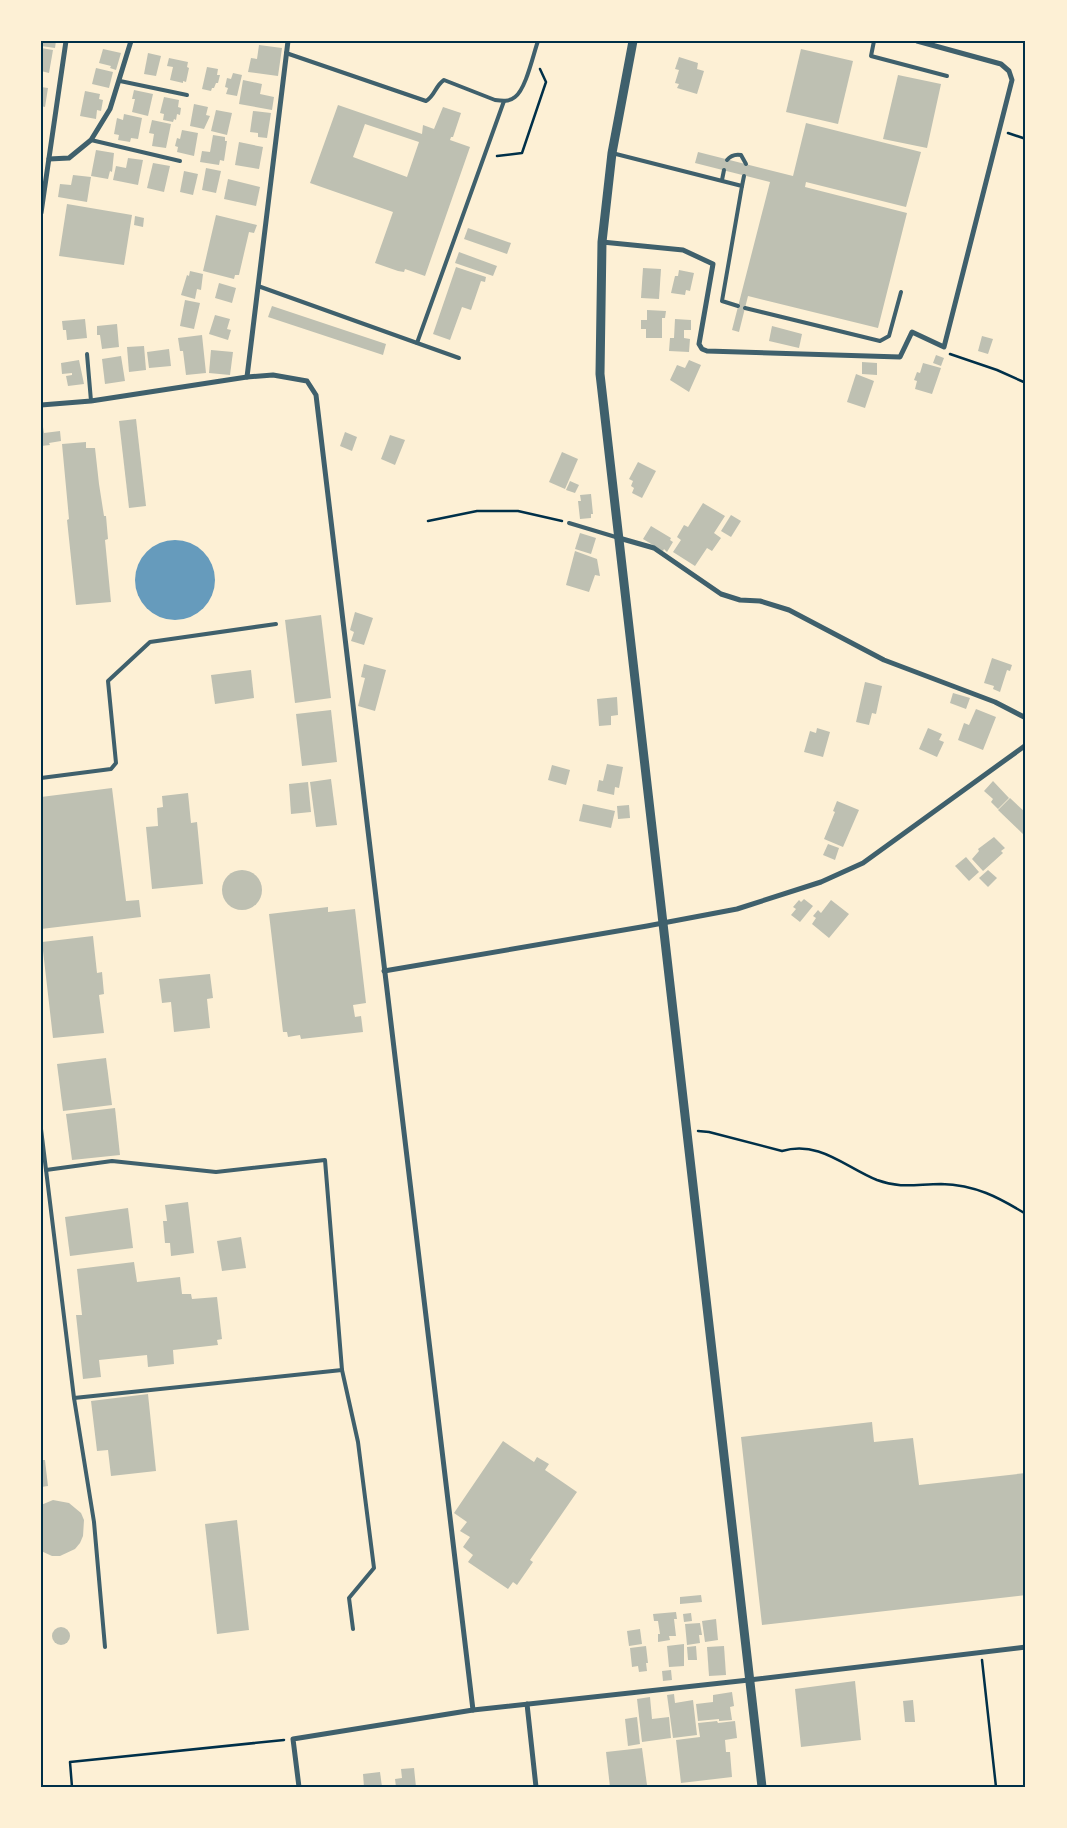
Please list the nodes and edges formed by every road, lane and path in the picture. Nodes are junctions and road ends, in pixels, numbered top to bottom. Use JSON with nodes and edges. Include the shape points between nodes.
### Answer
{"nodes":[{"id":1,"x":66,"y":41,"type":"edge"},
{"id":2,"x":131,"y":41,"type":"edge"},
{"id":3,"x":288,"y":41,"type":"edge"},
{"id":4,"x":538,"y":41,"type":"edge"},
{"id":5,"x":633,"y":41,"type":"edge"},
{"id":6,"x":874,"y":41,"type":"edge"},
{"id":7,"x":916,"y":41,"type":"edge"},
{"id":8,"x":286,"y":54,"type":"junction"},
{"id":9,"x":540,"y":69,"type":"dead end"},
{"id":10,"x":948,"y":76,"type":"dead end"},
{"id":11,"x":120,"y":81,"type":"junction"},
{"id":12,"x":187,"y":95,"type":"dead end"},
{"id":13,"x":504,"y":101,"type":"junction"},
{"id":14,"x":999,"y":131,"type":"junction"},
{"id":15,"x":1026,"y":139,"type":"edge"},
{"id":16,"x":91,"y":140,"type":"junction"},
{"id":17,"x":612,"y":153,"type":"junction"},
{"id":18,"x":497,"y":156,"type":"dead end"},
{"id":19,"x":49,"y":159,"type":"junction"},
{"id":20,"x":727,"y":160,"type":"dead end"},
{"id":21,"x":180,"y":161,"type":"dead end"},
{"id":22,"x":746,"y":164,"type":"dead end"},
{"id":23,"x":724,"y":170,"type":"dead end"},
{"id":24,"x":744,"y":176,"type":"dead end"},
{"id":25,"x":722,"y":180,"type":"junction"},
{"id":26,"x":742,"y":186,"type":"junction"},
{"id":27,"x":41,"y":213,"type":"edge"},
{"id":28,"x":602,"y":242,"type":"junction"},
{"id":29,"x":258,"y":286,"type":"junction"},
{"id":30,"x":901,"y":292,"type":"dead end"},
{"id":31,"x":738,"y":306,"type":"dead end"},
{"id":32,"x":745,"y":308,"type":"dead end"},
{"id":33,"x":417,"y":343,"type":"junction"},
{"id":34,"x":944,"y":347,"type":"junction"},
{"id":35,"x":87,"y":354,"type":"dead end"},
{"id":36,"x":459,"y":358,"type":"dead end"},
{"id":37,"x":247,"y":377,"type":"junction"},
{"id":38,"x":1026,"y":384,"type":"edge"},
{"id":39,"x":90,"y":400,"type":"junction"},
{"id":40,"x":41,"y":405,"type":"edge"},
{"id":41,"x":428,"y":521,"type":"dead end"},
{"id":42,"x":569,"y":523,"type":"joint"},
{"id":43,"x":619,"y":538,"type":"junction"},
{"id":44,"x":276,"y":624,"type":"dead end"},
{"id":45,"x":1026,"y":718,"type":"edge"},
{"id":46,"x":1026,"y":745,"type":"edge"},
{"id":47,"x":41,"y":778,"type":"edge"},
{"id":48,"x":663,"y":923,"type":"junction"},
{"id":49,"x":384,"y":971,"type":"junction"},
{"id":50,"x":41,"y":1129,"type":"edge"},
{"id":51,"x":686,"y":1134,"type":"junction"},
{"id":52,"x":46,"y":1170,"type":"junction"},
{"id":53,"x":1026,"y":1214,"type":"edge"},
{"id":54,"x":342,"y":1370,"type":"junction"},
{"id":55,"x":74,"y":1398,"type":"junction"},
{"id":56,"x":353,"y":1629,"type":"dead end"},
{"id":57,"x":105,"y":1647,"type":"dead end"},
{"id":58,"x":1026,"y":1647,"type":"edge"},
{"id":59,"x":980,"y":1651,"type":"junction"},
{"id":60,"x":749,"y":1680,"type":"junction"},
{"id":61,"x":527,"y":1704,"type":"junction"},
{"id":62,"x":473,"y":1710,"type":"junction"},
{"id":63,"x":293,"y":1739,"type":"junction"},
{"id":64,"x":72,"y":1787,"type":"edge"},
{"id":65,"x":298,"y":1787,"type":"edge"},
{"id":66,"x":536,"y":1787,"type":"edge"},
{"id":67,"x":762,"y":1787,"type":"edge"},
{"id":68,"x":996,"y":1787,"type":"edge"}],
"edges":[{"from":1,"to":19,"type":"street"},
{"from":2,"to":11,"type":"street"},
{"from":3,"to":8,"type":"street"},
{"from":4,"to":13,"type":"lane","via":[[522,89],[514,98]]},
{"from":5,"to":17,"type":"street"},
{"from":6,"to":10,"type":"lane","via":[[871,56]]},
{"from":7,"to":14,"type":"street","via":[[1001,64],[1009,71],[1012,80]]},
{"from":8,"to":13,"type":"lane","via":[[426,101],[432,98],[438,84],[444,80]]},
{"from":8,"to":29,"type":"street"},
{"from":9,"to":18,"type":"path","via":[[546,82],[522,154]]},
{"from":11,"to":12,"type":"lane"},
{"from":11,"to":16,"type":"street","via":[[110,108]]},
{"from":13,"to":33,"type":"lane"},
{"from":14,"to":15,"type":"path"},
{"from":14,"to":34,"type":"street"},
{"from":16,"to":19,"type":"street","via":[[69,158]]},
{"from":16,"to":21,"type":"lane"},
{"from":17,"to":25,"type":"lane"},
{"from":17,"to":28,"type":"street"},
{"from":19,"to":27,"type":"street"},
{"from":20,"to":22,"type":"lane","via":[[730,156],[741,155]]},
{"from":23,"to":25,"type":"lane"},
{"from":24,"to":26,"type":"lane"},
{"from":25,"to":26,"type":"lane"},
{"from":26,"to":31,"type":"lane","via":[[722,301]]},
{"from":28,"to":34,"type":"street","via":[[683,250],[713,264],[699,344],[707,351],[900,357],[912,332]]},
{"from":28,"to":43,"type":"street","via":[[600,374]]},
{"from":29,"to":33,"type":"lane"},
{"from":29,"to":37,"type":"street"},
{"from":30,"to":32,"type":"lane","via":[[889,336],[880,341]]},
{"from":33,"to":36,"type":"lane"},
{"from":34,"to":38,"type":"path","via":[[950,354]]},
{"from":35,"to":39,"type":"lane"},
{"from":37,"to":39,"type":"street"},
{"from":37,"to":49,"type":"street","via":[[274,375],[306,381],[316,395]]},
{"from":39,"to":40,"type":"street"},
{"from":41,"to":42,"type":"path","via":[[477,511],[518,511]]},
{"from":42,"to":43,"type":"lane"},
{"from":43,"to":45,"type":"street","via":[[654,548],[721,594],[740,600],[760,600],[789,610],[884,660],[995,702]]},
{"from":43,"to":48,"type":"street"},
{"from":44,"to":47,"type":"lane","via":[[150,642],[108,681],[116,764],[111,770]]},
{"from":46,"to":48,"type":"street","via":[[863,863],[783,896],[737,909]]},
{"from":48,"to":49,"type":"street"},
{"from":48,"to":51,"type":"street"},
{"from":49,"to":62,"type":"street"},
{"from":50,"to":52,"type":"lane"},
{"from":51,"to":53,"type":"path","via":[[709,1132],[782,1151],[794,1147],[814,1148],[877,1180],[898,1186],[942,1184],[982,1191],[1002,1198]]},
{"from":51,"to":60,"type":"street"},
{"from":52,"to":54,"type":"lane","via":[[112,1161],[216,1172],[325,1160]]},
{"from":52,"to":55,"type":"lane"},
{"from":54,"to":55,"type":"lane"},
{"from":54,"to":56,"type":"lane","via":[[358,1442],[374,1568],[349,1598]]},
{"from":55,"to":57,"type":"lane","via":[[94,1522]]},
{"from":58,"to":59,"type":"street"},
{"from":59,"to":60,"type":"street"},
{"from":59,"to":68,"type":"path"},
{"from":60,"to":61,"type":"street"},
{"from":60,"to":67,"type":"street"},
{"from":61,"to":62,"type":"street"},
{"from":61,"to":66,"type":"street"},
{"from":62,"to":63,"type":"street"},
{"from":63,"to":64,"type":"path","via":[[70,1762]]},
{"from":63,"to":65,"type":"street"}]}
